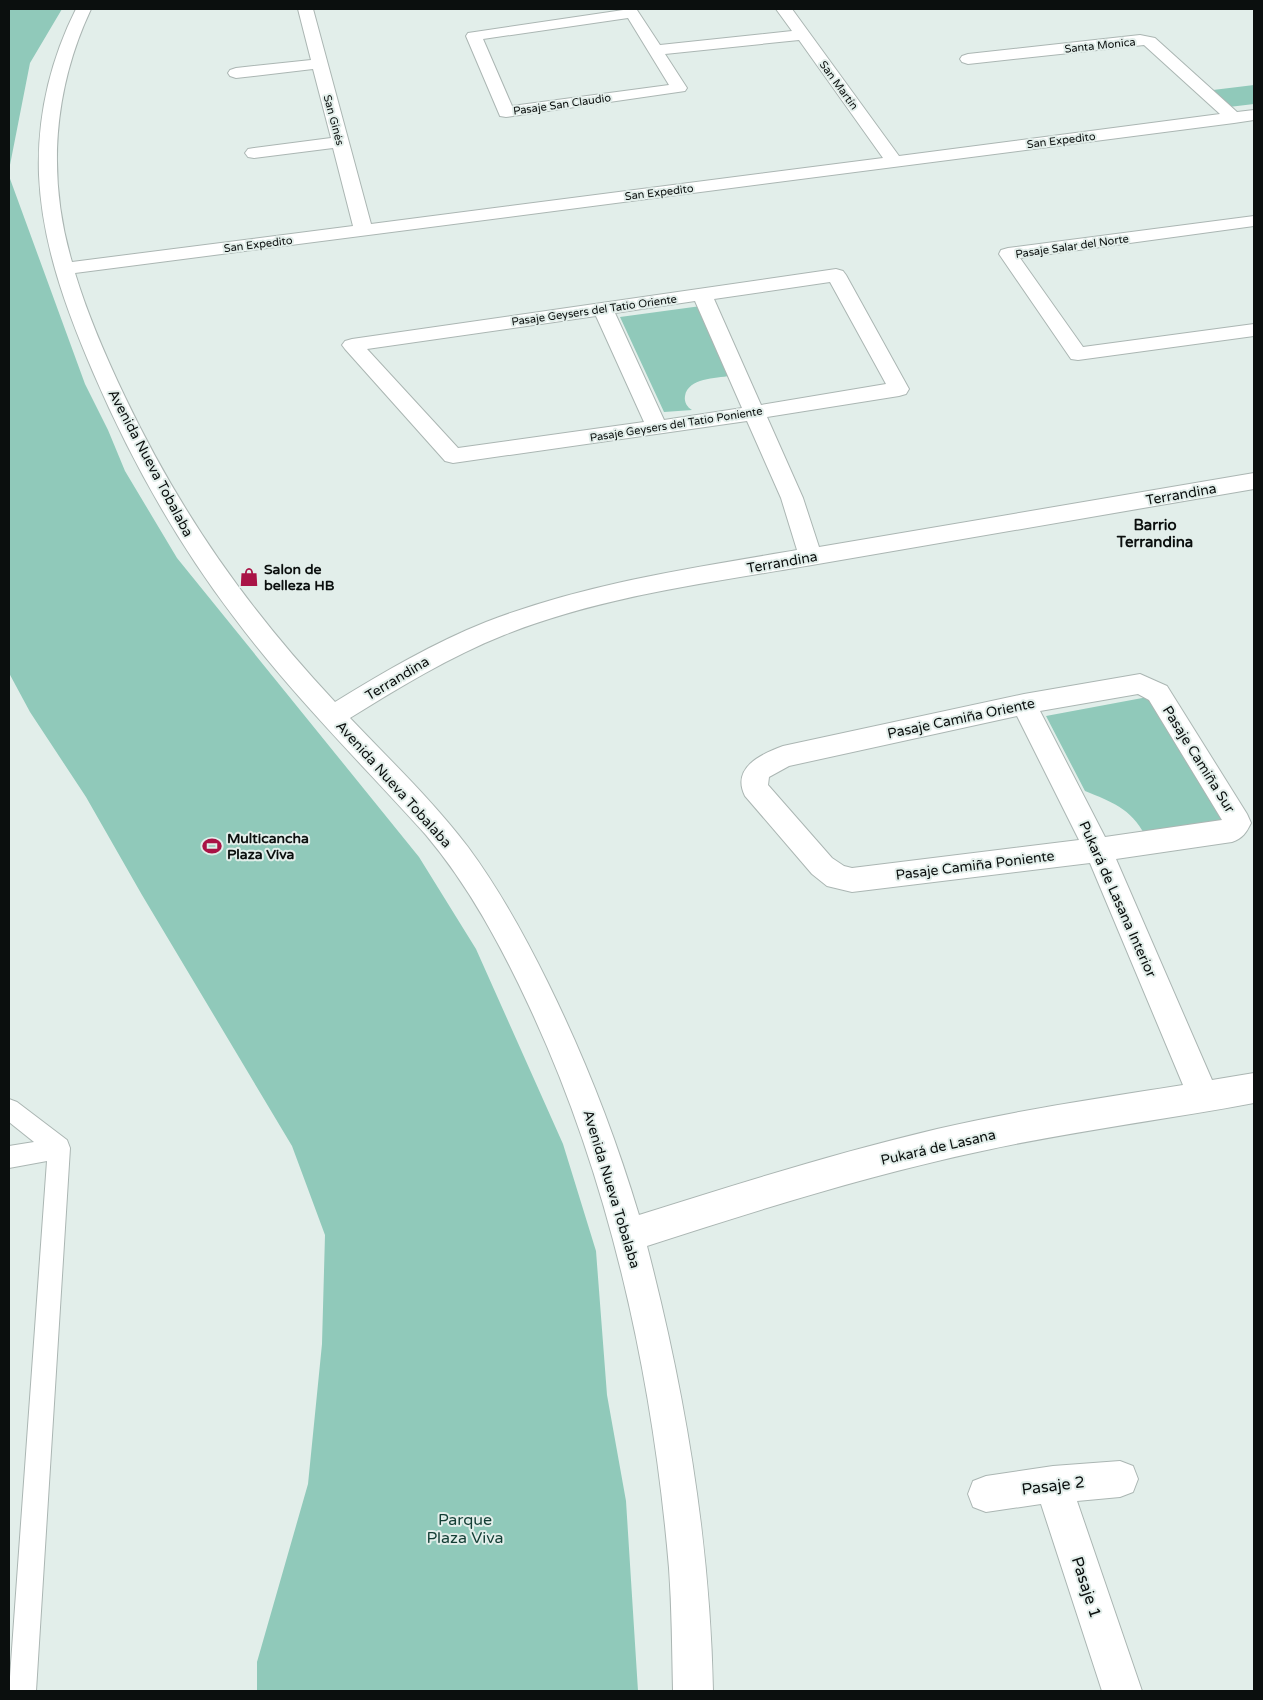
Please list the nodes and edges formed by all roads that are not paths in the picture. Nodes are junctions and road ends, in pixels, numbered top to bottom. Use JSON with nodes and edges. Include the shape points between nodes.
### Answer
{"nodes":[{"id":1,"x":83,"y":9,"type":"edge"},
{"id":2,"x":305,"y":9,"type":"edge"},
{"id":3,"x":784,"y":9,"type":"edge"},
{"id":4,"x":802,"y":35,"type":"junction"},
{"id":5,"x":655,"y":50,"type":"junction"},
{"id":6,"x":968,"y":59,"type":"dead end"},
{"id":7,"x":319,"y":64,"type":"junction"},
{"id":8,"x":236,"y":73,"type":"dead end"},
{"id":9,"x":1254,"y":116,"type":"edge"},
{"id":10,"x":1234,"y":118,"type":"junction"},
{"id":11,"x":340,"y":142,"type":"junction"},
{"id":12,"x":254,"y":153,"type":"dead end"},
{"id":13,"x":895,"y":162,"type":"junction"},
{"id":14,"x":1254,"y":220,"type":"edge"},
{"id":15,"x":364,"y":231,"type":"junction"},
{"id":16,"x":64,"y":269,"type":"junction"},
{"id":17,"x":702,"y":294,"type":"junction"},
{"id":18,"x":603,"y":309,"type":"junction"},
{"id":19,"x":1254,"y":330,"type":"edge"},
{"id":20,"x":899,"y":390,"type":"joint"},
{"id":21,"x":756,"y":412,"type":"junction"},
{"id":22,"x":657,"y":428,"type":"junction"},
{"id":23,"x":453,"y":456,"type":"joint"},
{"id":24,"x":1254,"y":481,"type":"edge"},
{"id":25,"x":811,"y":557,"type":"junction"},
{"id":26,"x":1140,"y":684,"type":"joint"},
{"id":27,"x":1024,"y":704,"type":"junction"},
{"id":28,"x":334,"y":716,"type":"junction"},
{"id":29,"x":1098,"y":850,"type":"junction"},
{"id":30,"x":852,"y":880,"type":"joint"},
{"id":31,"x":1254,"y":1088,"type":"edge"},
{"id":32,"x":1204,"y":1097,"type":"junction"},
{"id":33,"x":9,"y":1109,"type":"edge"},
{"id":34,"x":59,"y":1148,"type":"junction"},
{"id":35,"x":9,"y":1157,"type":"edge"},
{"id":36,"x":629,"y":1235,"type":"junction"},
{"id":37,"x":1120,"y":1479,"type":"dead end"},
{"id":38,"x":1053,"y":1484,"type":"junction"},
{"id":39,"x":986,"y":1494,"type":"dead end"},
{"id":40,"x":23,"y":1691,"type":"edge"},
{"id":41,"x":693,"y":1691,"type":"edge"},
{"id":42,"x":1122,"y":1691,"type":"edge"}],
"edges":[{"from":1,"to":16,"type":"street","name":"Avenida Nueva Tobalaba","via":[[58,76],[48,136],[50,200]]},
{"from":2,"to":7,"type":"street","name":"San Ginés"},
{"from":3,"to":4,"type":"street","name":"San Martín"},
{"from":4,"to":5,"type":"street"},
{"from":4,"to":13,"type":"street","name":"San Martín"},
{"from":5,"to":5,"type":"street","name":"Pasaje San Claudio","via":[[679,88],[506,112],[474,36],[632,13]]},
{"from":6,"to":10,"type":"street","name":"Santa Monica","via":[[1140,40],[1149,42]]},
{"from":7,"to":8,"type":"street"},
{"from":7,"to":11,"type":"street","name":"San Ginés"},
{"from":9,"to":10,"type":"street","name":"San Expedito"},
{"from":10,"to":13,"type":"street","name":"San Expedito"},
{"from":11,"to":12,"type":"street"},
{"from":11,"to":15,"type":"street","name":"San Ginés"},
{"from":13,"to":15,"type":"street","name":"San Expedito"},
{"from":14,"to":19,"type":"street","name":"Pasaje Salar del Norte","via":[[1008,254],[1078,354]]},
{"from":15,"to":16,"type":"street","name":"San Expedito"},
{"from":16,"to":28,"type":"street","name":"Avenida Nueva Tobalaba","via":[[111,392],[170,505],[241,610]]},
{"from":17,"to":18,"type":"street","name":"Pasaje Geysers del Tatio Oriente"},
{"from":17,"to":20,"type":"street","name":"Pasaje Geysers del Tatio Oriente","via":[[836,275]]},
{"from":17,"to":21,"type":"street"},
{"from":18,"to":22,"type":"street"},
{"from":18,"to":23,"type":"street","name":"Pasaje Geysers del Tatio Oriente","via":[[352,345]]},
{"from":20,"to":21,"type":"street","name":"Pasaje Geysers del Tatio Poniente"},
{"from":21,"to":22,"type":"street","name":"Pasaje Geysers del Tatio Poniente"},
{"from":21,"to":25,"type":"street","via":[[792,498]]},
{"from":22,"to":23,"type":"street","name":"Pasaje Geysers del Tatio Poniente"},
{"from":24,"to":25,"type":"street","name":"Terrandina"},
{"from":25,"to":28,"type":"street","name":"Terrandina","via":[[621,590],[521,619],[430,658]]},
{"from":26,"to":27,"type":"street","name":"Pasaje Camiña Oriente"},
{"from":26,"to":29,"type":"street","name":"Pasaje Camiña Sur","via":[[1158,693],[1237,823],[1232,830]]},
{"from":27,"to":29,"type":"street","name":"Pukará de Lasana Interior"},
{"from":27,"to":30,"type":"street","name":"Pasaje Camiña Oriente","via":[[783,757],[757,771],[754,788],[822,866],[837,876]]},
{"from":28,"to":36,"type":"street","name":"Avenida Nueva Tobalaba","via":[[448,842],[490,904],[566,1052],[599,1139]]},
{"from":29,"to":30,"type":"street","name":"Pasaje Camiña Poniente"},
{"from":29,"to":32,"type":"street","name":"Pukará de Lasana Interior"},
{"from":31,"to":32,"type":"street","name":"Pukará de Lasana"},
{"from":32,"to":36,"type":"street","name":"Pukará de Lasana","via":[[973,1138],[747,1197]]},
{"from":33,"to":34,"type":"lane"},
{"from":34,"to":35,"type":"lane"},
{"from":34,"to":40,"type":"lane"},
{"from":36,"to":41,"type":"street","name":"Avenida Nueva Tobalaba","via":[[653,1335],[672,1446],[687,1568]]},
{"from":37,"to":38,"type":"street","name":"Pasaje 2"},
{"from":38,"to":39,"type":"street","name":"Pasaje 2"},
{"from":38,"to":42,"type":"street","name":"Pasaje 1"}]}
